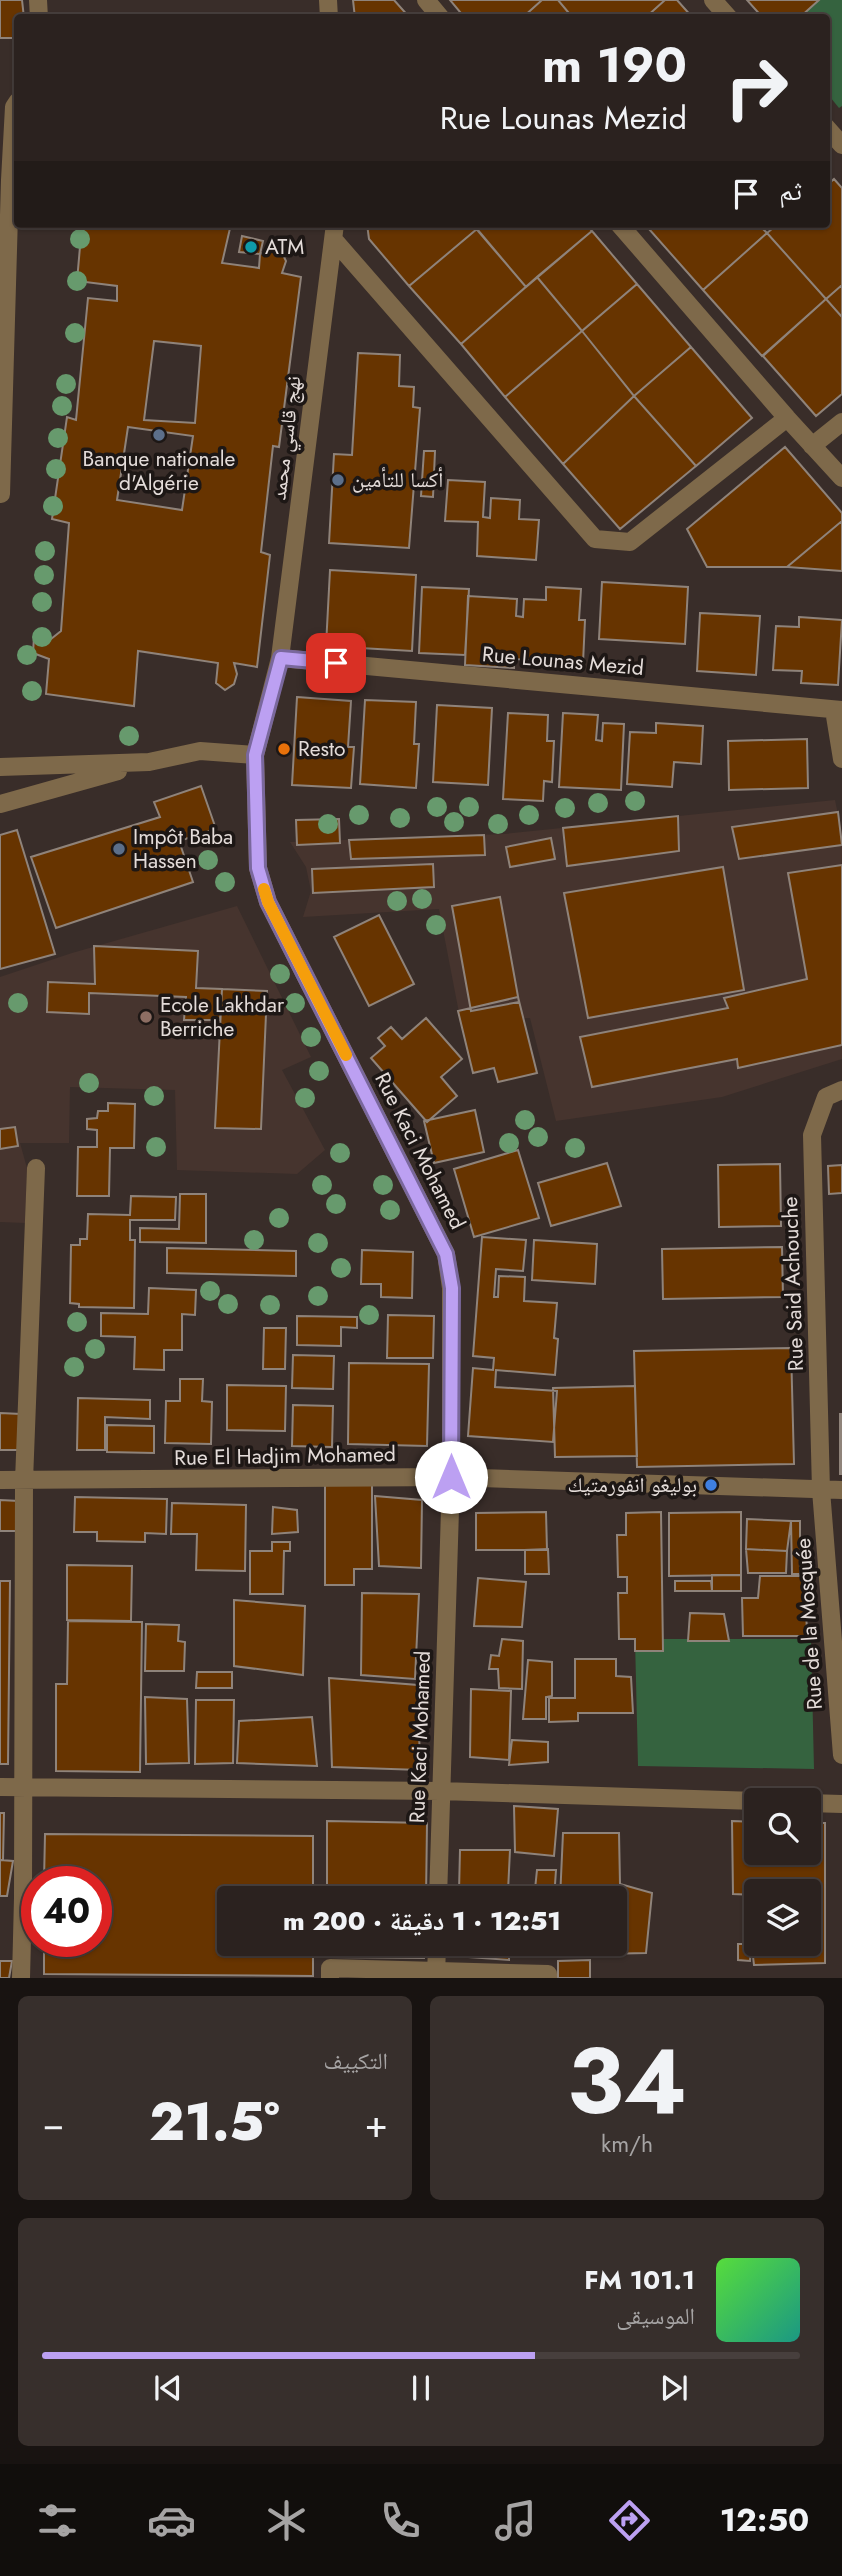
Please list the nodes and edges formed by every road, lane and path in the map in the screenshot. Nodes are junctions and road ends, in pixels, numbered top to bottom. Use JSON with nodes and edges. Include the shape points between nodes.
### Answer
{"nodes":[{"id":1,"x":426,"y":0,"type":"edge"},
{"id":2,"x":713,"y":0,"type":"edge"},
{"id":3,"x":438,"y":14,"type":"edge"},
{"id":4,"x":725,"y":14,"type":"edge"},
{"id":5,"x":14,"y":122,"type":"edge"},
{"id":6,"x":830,"y":132,"type":"edge"},
{"id":7,"x":842,"y":145,"type":"edge"},
{"id":8,"x":622,"y":228,"type":"edge"},
{"id":9,"x":334,"y":232,"type":"edge"},
{"id":10,"x":787,"y":418,"type":"junction"},
{"id":11,"x":842,"y":422,"type":"edge"},
{"id":12,"x":813,"y":446,"type":"junction"},
{"id":13,"x":842,"y":478,"type":"edge"},
{"id":14,"x":1,"y":494,"type":"edge"},
{"id":15,"x":281,"y":658,"type":"junction"},
{"id":16,"x":838,"y":710,"type":"edge"},
{"id":17,"x":255,"y":755,"type":"junction"},
{"id":18,"x":842,"y":759,"type":"edge"},
{"id":19,"x":149,"y":762,"type":"junction"},
{"id":20,"x":0,"y":767,"type":"edge"},
{"id":21,"x":0,"y":804,"type":"edge"},
{"id":22,"x":842,"y":1090,"type":"edge"},
{"id":23,"x":36,"y":1168,"type":"dead end"},
{"id":24,"x":451,"y":1477,"type":"junction"},
{"id":25,"x":0,"y":1480,"type":"edge"},
{"id":26,"x":24,"y":1481,"type":"junction"},
{"id":27,"x":821,"y":1490,"type":"junction"},
{"id":28,"x":842,"y":1490,"type":"edge"},
{"id":29,"x":842,"y":1755,"type":"edge"},
{"id":30,"x":0,"y":1787,"type":"edge"},
{"id":31,"x":23,"y":1787,"type":"junction"},
{"id":32,"x":441,"y":1791,"type":"junction"},
{"id":33,"x":744,"y":1801,"type":"edge"},
{"id":34,"x":821,"y":1803,"type":"edge"},
{"id":35,"x":842,"y":1804,"type":"edge"},
{"id":36,"x":438,"y":1886,"type":"edge"},
{"id":37,"x":436,"y":1956,"type":"edge"},
{"id":38,"x":436,"y":1974,"type":"edge"},
{"id":39,"x":21,"y":1978,"type":"edge"},
{"id":40,"x":330,"y":1978,"type":"edge"},
{"id":41,"x":548,"y":1978,"type":"edge"}],
"edges":[{"from":1,"to":3,"type":"street"},
{"from":2,"to":4,"type":"street"},
{"from":5,"to":14,"type":"street"},
{"from":6,"to":7,"type":"street"},
{"from":8,"to":10,"type":"street"},
{"from":9,"to":10,"type":"street","via":[[595,539],[630,542]]},
{"from":9,"to":15,"type":"street","name":"نهج قاسي محمد"},
{"from":10,"to":12,"type":"street"},
{"from":11,"to":12,"type":"street"},
{"from":12,"to":13,"type":"street"},
{"from":15,"to":16,"type":"street","name":"Rue Lounas Mezid"},
{"from":15,"to":17,"type":"street","name":"Rue Kaci Mohamed"},
{"from":16,"to":18,"type":"street"},
{"from":17,"to":19,"type":"street","via":[[200,751]]},
{"from":17,"to":24,"type":"street","name":"Rue Kaci Mohamed","via":[[258,868],[268,902],[446,1254],[452,1288]]},
{"from":19,"to":20,"type":"street"},
{"from":19,"to":21,"type":"street"},
{"from":22,"to":27,"type":"street","name":"Rue Said Achouche","via":[[826,1097],[812,1135]]},
{"from":23,"to":26,"type":"street"},
{"from":24,"to":26,"type":"street","name":"Rue El Hadjim Mohamed"},
{"from":24,"to":27,"type":"street","name":"Rue El Hadjim Mohamed"},
{"from":24,"to":32,"type":"street","name":"Rue Kaci Mohamed"},
{"from":25,"to":26,"type":"street","name":"Rue El Hadjim Mohamed"},
{"from":26,"to":31,"type":"street"},
{"from":27,"to":28,"type":"street","name":"Rue El Hadjim Mohamed"},
{"from":27,"to":29,"type":"street","name":"Rue de la Mosquée"},
{"from":30,"to":31,"type":"street"},
{"from":31,"to":32,"type":"street"},
{"from":31,"to":39,"type":"street"},
{"from":32,"to":33,"type":"street"},
{"from":32,"to":36,"type":"street","name":"Rue Kaci Mohamed"},
{"from":34,"to":35,"type":"street"},
{"from":37,"to":38,"type":"street"},
{"from":38,"to":40,"type":"street","via":[[330,1968]]},
{"from":38,"to":41,"type":"street","via":[[548,1974]]}]}
